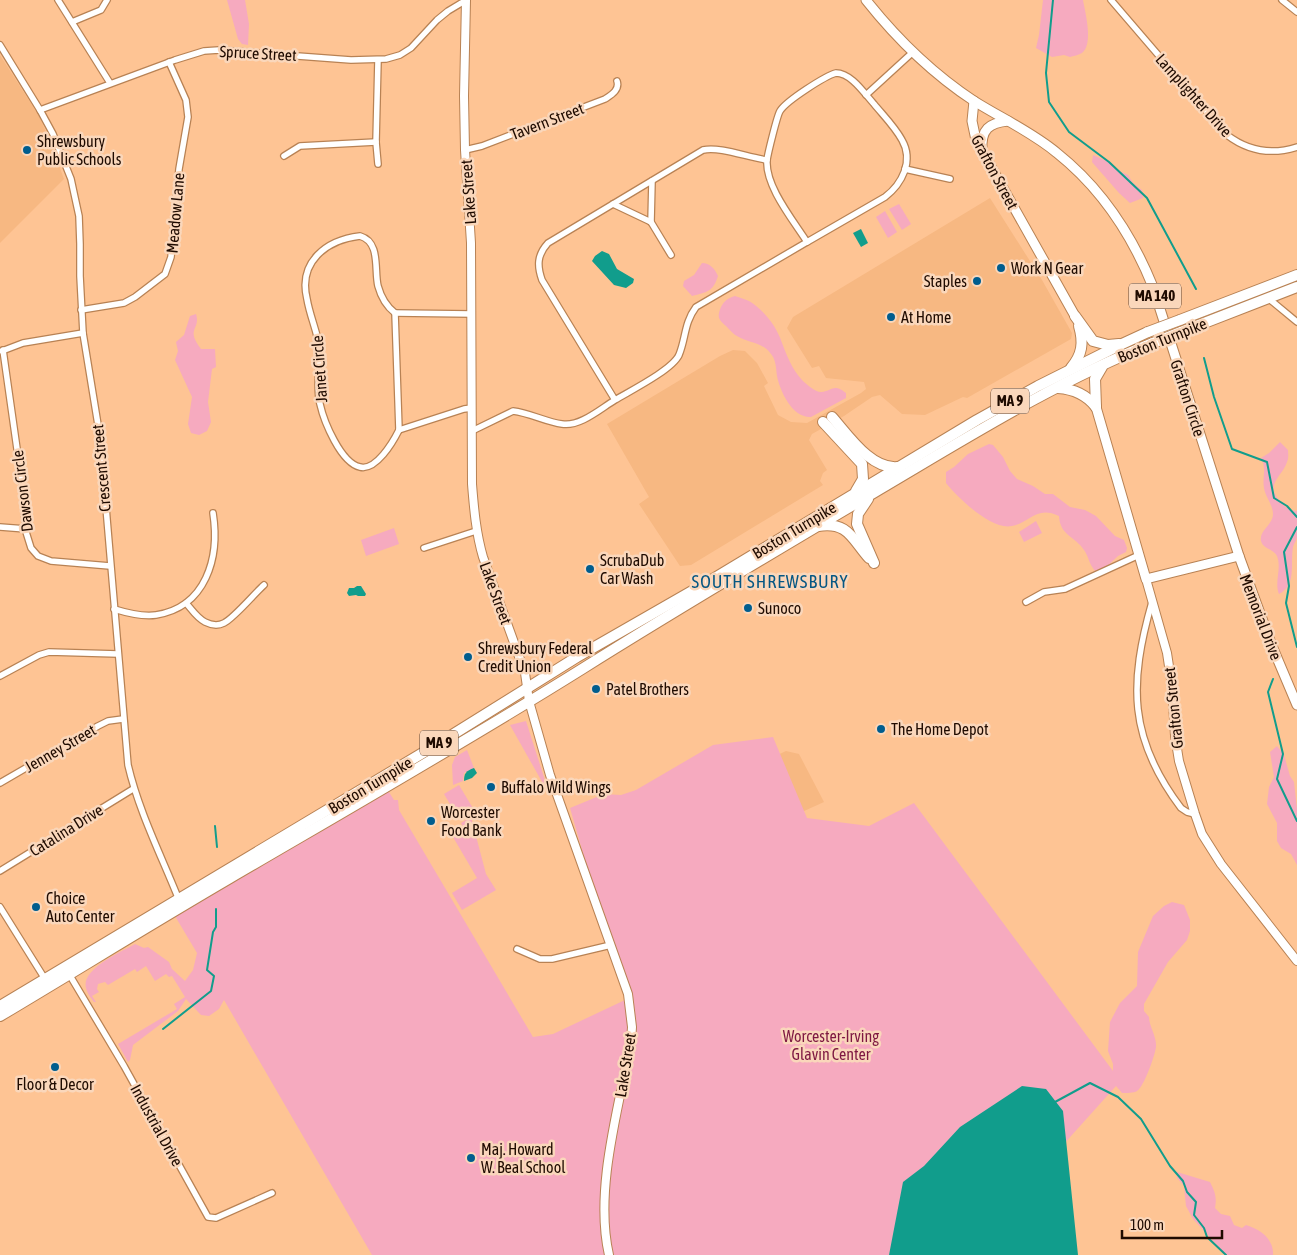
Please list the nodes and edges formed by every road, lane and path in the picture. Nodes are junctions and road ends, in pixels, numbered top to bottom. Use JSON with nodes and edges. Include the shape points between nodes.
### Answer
{"nodes":[{"id":1,"x":58,"y":0,"type":"edge"},
{"id":2,"x":107,"y":0,"type":"edge"},
{"id":3,"x":465,"y":0,"type":"edge"},
{"id":4,"x":1111,"y":0,"type":"edge"},
{"id":5,"x":1282,"y":0,"type":"edge"},
{"id":6,"x":869,"y":1,"type":"edge"},
{"id":7,"x":1297,"y":12,"type":"edge"},
{"id":8,"x":72,"y":22,"type":"junction"},
{"id":9,"x":0,"y":45,"type":"edge"},
{"id":10,"x":912,"y":52,"type":"junction"},
{"id":11,"x":378,"y":60,"type":"junction"},
{"id":12,"x":169,"y":62,"type":"junction"},
{"id":13,"x":617,"y":81,"type":"dead end"},
{"id":14,"x":110,"y":83,"type":"junction"},
{"id":15,"x":866,"y":95,"type":"junction"},
{"id":16,"x":974,"y":101,"type":"junction"},
{"id":17,"x":40,"y":110,"type":"junction"},
{"id":18,"x":1008,"y":121,"type":"junction"},
{"id":19,"x":376,"y":142,"type":"junction"},
{"id":20,"x":1297,"y":147,"type":"edge"},
{"id":21,"x":465,"y":150,"type":"junction"},
{"id":22,"x":982,"y":152,"type":"junction"},
{"id":23,"x":284,"y":156,"type":"dead end"},
{"id":24,"x":767,"y":160,"type":"junction"},
{"id":25,"x":378,"y":164,"type":"dead end"},
{"id":26,"x":905,"y":169,"type":"junction"},
{"id":27,"x":950,"y":179,"type":"dead end"},
{"id":28,"x":652,"y":182,"type":"junction"},
{"id":29,"x":614,"y":204,"type":"junction"},
{"id":30,"x":651,"y":222,"type":"junction"},
{"id":31,"x":807,"y":242,"type":"junction"},
{"id":32,"x":672,"y":255,"type":"dead end"},
{"id":33,"x":1297,"y":275,"type":"edge"},
{"id":34,"x":1297,"y":287,"type":"edge"},
{"id":35,"x":1268,"y":298,"type":"junction"},
{"id":36,"x":81,"y":310,"type":"junction"},
{"id":37,"x":394,"y":313,"type":"junction"},
{"id":38,"x":472,"y":314,"type":"junction"},
{"id":39,"x":1075,"y":316,"type":"junction"},
{"id":40,"x":1297,"y":322,"type":"edge"},
{"id":41,"x":83,"y":334,"type":"junction"},
{"id":42,"x":1122,"y":344,"type":"junction"},
{"id":43,"x":2,"y":351,"type":"edge"},
{"id":44,"x":1107,"y":364,"type":"junction"},
{"id":45,"x":1069,"y":370,"type":"junction"},
{"id":46,"x":1056,"y":388,"type":"junction"},
{"id":47,"x":614,"y":400,"type":"junction"},
{"id":48,"x":1096,"y":406,"type":"junction"},
{"id":49,"x":472,"y":408,"type":"junction"},
{"id":50,"x":399,"y":430,"type":"junction"},
{"id":51,"x":472,"y":431,"type":"junction"},
{"id":52,"x":899,"y":467,"type":"junction"},
{"id":53,"x":874,"y":493,"type":"junction"},
{"id":54,"x":854,"y":494,"type":"junction"},
{"id":55,"x":212,"y":513,"type":"dead end"},
{"id":56,"x":0,"y":527,"type":"edge"},
{"id":57,"x":815,"y":527,"type":"junction"},
{"id":58,"x":26,"y":529,"type":"junction"},
{"id":59,"x":476,"y":531,"type":"junction"},
{"id":60,"x":424,"y":548,"type":"dead end"},
{"id":61,"x":1139,"y":555,"type":"junction"},
{"id":62,"x":1239,"y":556,"type":"junction"},
{"id":63,"x":110,"y":566,"type":"junction"},
{"id":64,"x":1146,"y":579,"type":"junction"},
{"id":65,"x":264,"y":585,"type":"dead end"},
{"id":66,"x":1152,"y":601,"type":"junction"},
{"id":67,"x":1026,"y":602,"type":"dead end"},
{"id":68,"x":186,"y":603,"type":"junction"},
{"id":69,"x":114,"y":609,"type":"junction"},
{"id":70,"x":118,"y":654,"type":"junction"},
{"id":71,"x":0,"y":676,"type":"edge"},
{"id":72,"x":527,"y":687,"type":"junction"},
{"id":73,"x":529,"y":701,"type":"junction"},
{"id":74,"x":1297,"y":705,"type":"edge"},
{"id":75,"x":123,"y":718,"type":"junction"},
{"id":76,"x":0,"y":783,"type":"edge"},
{"id":77,"x":133,"y":789,"type":"junction"},
{"id":78,"x":1194,"y":814,"type":"junction"},
{"id":79,"x":0,"y":871,"type":"edge"},
{"id":80,"x":179,"y":900,"type":"junction"},
{"id":81,"x":0,"y":907,"type":"edge"},
{"id":82,"x":611,"y":945,"type":"junction"},
{"id":83,"x":517,"y":949,"type":"dead end"},
{"id":84,"x":1297,"y":961,"type":"edge"},
{"id":85,"x":69,"y":974,"type":"junction"},
{"id":86,"x":45,"y":979,"type":"junction"},
{"id":87,"x":0,"y":1006,"type":"edge"},
{"id":88,"x":0,"y":1016,"type":"edge"},
{"id":89,"x":272,"y":1193,"type":"dead end"},
{"id":90,"x":609,"y":1255,"type":"edge"}],
"edges":[{"from":1,"to":8,"type":"street"},
{"from":2,"to":8,"type":"street","via":[[101,10]]},
{"from":3,"to":11,"type":"street","name":"Spruce Street","via":[[437,20],[411,48],[393,58]]},
{"from":3,"to":21,"type":"street","name":"Lake Street"},
{"from":4,"to":20,"type":"street","name":"Lamplighter Drive","via":[[1227,135],[1261,151]]},
{"from":5,"to":7,"type":"street"},
{"from":6,"to":10,"type":"main road","number":"MA 140"},
{"from":8,"to":14,"type":"street"},
{"from":9,"to":17,"type":"street","name":"Crescent Street"},
{"from":10,"to":15,"type":"street"},
{"from":10,"to":16,"type":"main road","number":"MA 140"},
{"from":11,"to":12,"type":"street","name":"Spruce Street","via":[[219,50],[204,51]]},
{"from":11,"to":19,"type":"street"},
{"from":12,"to":14,"type":"street","name":"Spruce Street"},
{"from":12,"to":36,"type":"street","name":"Meadow Lane","via":[[186,100],[188,117],[178,169],[168,270],[124,303]]},
{"from":13,"to":21,"type":"street","name":"Tavern Street","via":[[616,90],[605,99]]},
{"from":14,"to":17,"type":"street","name":"Spruce Street"},
{"from":15,"to":24,"type":"street","via":[[850,79],[838,72],[831,74],[786,104],[779,113]]},
{"from":15,"to":26,"type":"street","via":[[902,140],[906,153]]},
{"from":16,"to":18,"type":"main road","name":"Grafton Circle","number":"MA 140"},
{"from":16,"to":22,"type":"main road","name":"Grafton Street","via":[[973,128]]},
{"from":17,"to":36,"type":"street","name":"Crescent Street","via":[[71,178],[78,216]]},
{"from":18,"to":22,"type":"main road","via":[[996,123],[985,132]]},
{"from":18,"to":62,"type":"main road","name":"Grafton Circle","number":"MA 140","via":[[1048,146],[1073,167],[1097,192],[1126,231],[1153,287]]},
{"from":19,"to":23,"type":"street","via":[[300,146]]},
{"from":19,"to":25,"type":"street"},
{"from":21,"to":38,"type":"street","name":"Lake Street"},
{"from":22,"to":39,"type":"main road","name":"Grafton Street"},
{"from":24,"to":28,"type":"street","via":[[708,149]]},
{"from":24,"to":31,"type":"street","via":[[767,174],[774,190]]},
{"from":26,"to":27,"type":"street"},
{"from":26,"to":31,"type":"street","via":[[899,184],[889,194]]},
{"from":28,"to":29,"type":"street"},
{"from":28,"to":30,"type":"street"},
{"from":29,"to":30,"type":"street"},
{"from":29,"to":47,"type":"street","via":[[549,242],[541,252],[538,265],[550,295]]},
{"from":30,"to":32,"type":"street"},
{"from":31,"to":47,"type":"street","via":[[696,307],[687,322],[680,354],[673,364]]},
{"from":33,"to":42,"type":"highway","name":"Boston Turnpike","number":"MA 9","bridge":true},
{"from":34,"to":35,"type":"highway","name":"Boston Turnpike","number":"MA 9"},
{"from":35,"to":40,"type":"street"},
{"from":35,"to":44,"type":"highway","name":"Boston Turnpike","number":"MA 9","bridge":true},
{"from":36,"to":41,"type":"street","name":"Crescent Street"},
{"from":37,"to":38,"type":"street"},
{"from":37,"to":50,"type":"street"},
{"from":37,"to":50,"type":"street","name":"Janet Circle","via":[[380,294],[373,248],[368,240],[360,236],[340,242],[324,249],[311,262],[305,290],[317,331],[320,354],[318,391],[326,424],[346,458],[360,467],[380,458]]},
{"from":38,"to":49,"type":"street","name":"Lake Street"},
{"from":39,"to":42,"type":"highway","via":[[1093,341]]},
{"from":39,"to":45,"type":"highway","via":[[1082,336],[1082,348]]},
{"from":41,"to":43,"type":"street","via":[[22,343]]},
{"from":41,"to":63,"type":"street","name":"Crescent Street","via":[[100,437]]},
{"from":42,"to":45,"type":"highway","name":"Boston Turnpike","number":"MA 9"},
{"from":43,"to":58,"type":"street","name":"Dawson Circle"},
{"from":44,"to":46,"type":"highway","name":"Boston Turnpike","number":"MA 9"},
{"from":44,"to":48,"type":"highway","via":[[1096,377]]},
{"from":45,"to":52,"type":"highway","name":"Boston Turnpike","number":"MA 9"},
{"from":46,"to":48,"type":"highway","via":[[1079,392]]},
{"from":46,"to":53,"type":"highway","name":"Boston Turnpike","number":"MA 9"},
{"from":47,"to":51,"type":"street","via":[[570,424],[513,411]]},
{"from":48,"to":61,"type":"main road","name":"Grafton Street"},
{"from":49,"to":50,"type":"street"},
{"from":49,"to":51,"type":"street","name":"Lake Street"},
{"from":51,"to":59,"type":"street","name":"Lake Street"},
{"from":52,"to":54,"type":"highway","name":"Boston Turnpike","number":"MA 9"},
{"from":52,"to":54,"type":"highway","via":[[885,467],[871,459],[827,420],[862,464],[863,479]]},
{"from":53,"to":57,"type":"highway","name":"Boston Turnpike","number":"MA 9"},
{"from":53,"to":57,"type":"highway","via":[[860,508],[857,524],[874,563],[844,529],[826,525]]},
{"from":54,"to":72,"type":"highway","name":"Boston Turnpike","number":"MA 9"},
{"from":55,"to":68,"type":"street","via":[[211,565],[200,590]]},
{"from":56,"to":58,"type":"street"},
{"from":57,"to":73,"type":"highway","name":"Boston Turnpike","number":"MA 9"},
{"from":58,"to":63,"type":"street","name":"Dawson Circle","via":[[33,552],[43,559]]},
{"from":59,"to":60,"type":"street"},
{"from":59,"to":72,"type":"street","name":"Lake Street"},
{"from":61,"to":64,"type":"main road","name":"Grafton Street"},
{"from":61,"to":67,"type":"street","via":[[1065,589],[1044,592]]},
{"from":62,"to":64,"type":"main road"},
{"from":62,"to":74,"type":"main road","name":"Memorial Drive","number":"MA 140"},
{"from":63,"to":69,"type":"street","name":"Crescent Street"},
{"from":64,"to":66,"type":"street","name":"Grafton Street"},
{"from":65,"to":68,"type":"street","via":[[221,624],[205,622]]},
{"from":66,"to":78,"type":"street","name":"Grafton Street","via":[[1170,670],[1179,761]]},
{"from":66,"to":78,"type":"street","name":"Grafton Street","via":[[1136,683],[1138,714],[1158,771],[1181,808]]},
{"from":68,"to":69,"type":"street","via":[[154,615]]},
{"from":69,"to":70,"type":"street","name":"Crescent Street"},
{"from":70,"to":71,"type":"street","via":[[49,652]]},
{"from":70,"to":75,"type":"street","name":"Crescent Street"},
{"from":72,"to":73,"type":"street","name":"Lake Street"},
{"from":72,"to":80,"type":"highway","name":"Boston Turnpike","number":"MA 9"},
{"from":73,"to":82,"type":"street","name":"Lake Street","via":[[550,775]]},
{"from":73,"to":85,"type":"highway","name":"Boston Turnpike","number":"MA 9"},
{"from":75,"to":76,"type":"street","name":"Jenney Street","via":[[98,726]]},
{"from":75,"to":77,"type":"street","name":"Crescent Street"},
{"from":77,"to":79,"type":"street","name":"Catalina Drive"},
{"from":77,"to":80,"type":"street","name":"Crescent Street"},
{"from":78,"to":84,"type":"street","name":"Grafton Street","via":[[1221,864]]},
{"from":80,"to":86,"type":"highway","name":"Boston Turnpike","number":"MA 9"},
{"from":81,"to":86,"type":"street"},
{"from":82,"to":83,"type":"street","via":[[540,960]]},
{"from":82,"to":90,"type":"street","name":"Lake Street","via":[[628,994],[632,1027],[605,1190]]},
{"from":85,"to":88,"type":"highway","name":"Boston Turnpike","number":"MA 9"},
{"from":85,"to":89,"type":"street","name":"Industrial Drive","via":[[208,1216],[216,1218]]},
{"from":86,"to":87,"type":"highway","name":"Boston Turnpike","number":"MA 9"}]}
